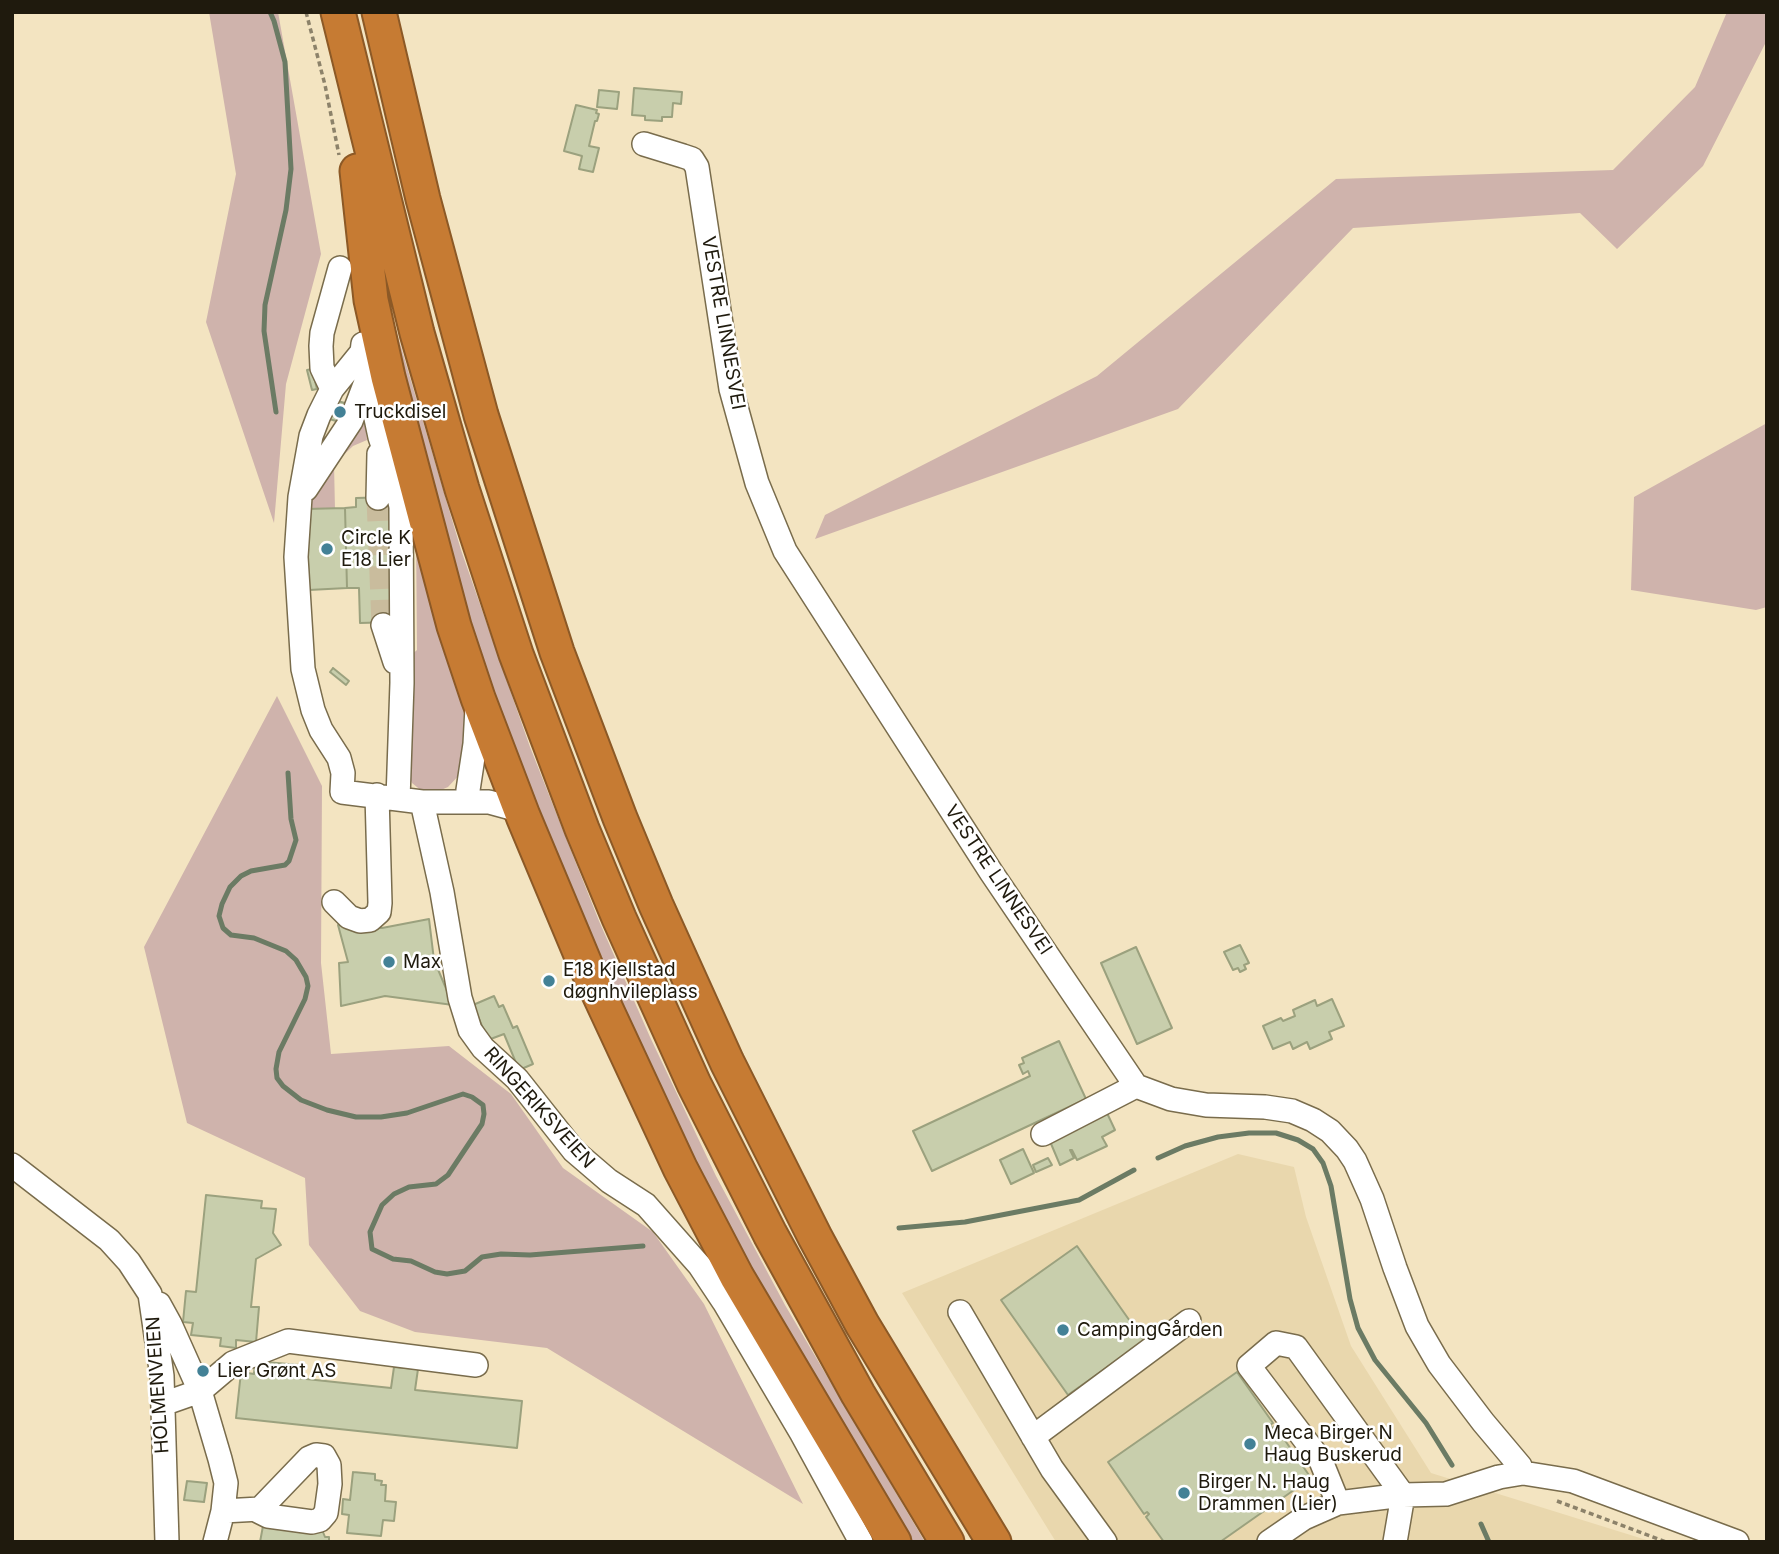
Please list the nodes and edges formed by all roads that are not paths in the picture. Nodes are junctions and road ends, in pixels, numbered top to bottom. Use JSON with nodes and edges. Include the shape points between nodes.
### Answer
{"nodes":[{"id":1,"x":338,"y":12,"type":"edge"},
{"id":2,"x":379,"y":12,"type":"edge"},
{"id":3,"x":352,"y":70,"type":"junction"},
{"id":4,"x":644,"y":144,"type":"dead end"},
{"id":5,"x":340,"y":268,"type":"dead end"},
{"id":6,"x":370,"y":300,"type":"junction"},
{"id":7,"x":362,"y":352,"type":"junction"},
{"id":8,"x":367,"y":379,"type":"junction"},
{"id":9,"x":332,"y":388,"type":"junction"},
{"id":10,"x":380,"y":437,"type":"junction"},
{"id":11,"x":300,"y":496,"type":"junction"},
{"id":12,"x":378,"y":498,"type":"tunnel mouth"},
{"id":13,"x":383,"y":625,"type":"tunnel mouth"},
{"id":14,"x":402,"y":683,"type":"junction"},
{"id":15,"x":478,"y":698,"type":"junction"},
{"id":16,"x":388,"y":797,"type":"junction"},
{"id":17,"x":422,"y":802,"type":"junction"},
{"id":18,"x":468,"y":802,"type":"junction"},
{"id":19,"x":523,"y":816,"type":"junction"},
{"id":20,"x":334,"y":902,"type":"dead end"},
{"id":21,"x":1136,"y":1086,"type":"junction"},
{"id":22,"x":1043,"y":1134,"type":"dead end"},
{"id":23,"x":12,"y":1165,"type":"edge"},
{"id":24,"x":150,"y":1294,"type":"junction"},
{"id":25,"x":960,"y":1312,"type":"dead end"},
{"id":26,"x":1189,"y":1321,"type":"dead end"},
{"id":27,"x":476,"y":1365,"type":"dead end"},
{"id":28,"x":200,"y":1391,"type":"junction"},
{"id":29,"x":163,"y":1404,"type":"junction"},
{"id":30,"x":1033,"y":1437,"type":"junction"},
{"id":31,"x":1523,"y":1473,"type":"junction"},
{"id":32,"x":1403,"y":1495,"type":"junction"},
{"id":33,"x":1338,"y":1503,"type":"junction"},
{"id":34,"x":256,"y":1510,"type":"dead end"},
{"id":35,"x":223,"y":1511,"type":"junction"},
{"id":36,"x":1699,"y":1535,"type":"edge"},
{"id":37,"x":167,"y":1542,"type":"edge"},
{"id":38,"x":215,"y":1542,"type":"edge"},
{"id":39,"x":861,"y":1542,"type":"edge"},
{"id":40,"x":894,"y":1542,"type":"edge"},
{"id":41,"x":947,"y":1542,"type":"edge"},
{"id":42,"x":994,"y":1542,"type":"edge"},
{"id":43,"x":1105,"y":1542,"type":"edge"},
{"id":44,"x":1269,"y":1542,"type":"edge"},
{"id":45,"x":1395,"y":1542,"type":"edge"},
{"id":46,"x":1737,"y":1542,"type":"edge"}],
"edges":[{"from":1,"to":3,"type":"highway"},
{"from":2,"to":42,"type":"highway","via":[[481,415],[553,640],[620,818],[764,1138],[862,1324]]},
{"from":3,"to":6,"type":"highway","via":[[351,141]]},
{"from":3,"to":41,"type":"highway","via":[[417,333],[462,489],[516,654],[582,829],[655,1000],[757,1210],[858,1394]]},
{"from":4,"to":21,"type":"street","name":"VESTRE LINNESVEI","via":[[692,159],[697,167],[731,389],[757,483],[785,551],[991,872]]},
{"from":5,"to":9,"type":"street","via":[[321,346],[322,369]]},
{"from":6,"to":7,"type":"street"},
{"from":6,"to":15,"type":"highway","via":[[425,523]]},
{"from":7,"to":8,"type":"street"},
{"from":7,"to":9,"type":"street"},
{"from":8,"to":10,"type":"street"},
{"from":8,"to":11,"type":"street","via":[[351,421]]},
{"from":9,"to":11,"type":"street","via":[[311,436]]},
{"from":10,"to":12,"type":"street"},
{"from":10,"to":14,"type":"street","via":[[401,507]]},
{"from":11,"to":16,"type":"street","via":[[296,557],[303,669],[313,710],[340,758],[342,792]]},
{"from":13,"to":14,"type":"street"},
{"from":14,"to":16,"type":"street"},
{"from":15,"to":18,"type":"street"},
{"from":15,"to":19,"type":"highway"},
{"from":16,"to":17,"type":"street"},
{"from":16,"to":20,"type":"street","via":[[379,912],[360,921]]},
{"from":17,"to":18,"type":"street"},
{"from":17,"to":39,"type":"street","name":"RINGERIKSVEIEN","via":[[460,998],[475,1037],[517,1079],[575,1151],[646,1205],[700,1266]]},
{"from":18,"to":19,"type":"street","via":[[500,804]]},
{"from":19,"to":40,"type":"highway","via":[[590,976],[680,1168],[737,1277]]},
{"from":21,"to":22,"type":"street"},
{"from":21,"to":31,"type":"street","via":[[1206,1105],[1292,1111],[1313,1120],[1339,1141],[1366,1183],[1417,1325],[1440,1364]]},
{"from":23,"to":24,"type":"street","name":"HOLMENVEIEN","via":[[110,1240]]},
{"from":24,"to":28,"type":"street","via":[[162,1308]]},
{"from":24,"to":29,"type":"street","name":"HOLMENVEIEN"},
{"from":25,"to":30,"type":"street"},
{"from":26,"to":30,"type":"street"},
{"from":27,"to":28,"type":"street","via":[[288,1341],[233,1363]]},
{"from":28,"to":29,"type":"street"},
{"from":28,"to":35,"type":"street","via":[[226,1483]]},
{"from":29,"to":37,"type":"street","name":"HOLMENVEIEN"},
{"from":30,"to":43,"type":"street"},
{"from":31,"to":32,"type":"street","via":[[1446,1494]]},
{"from":31,"to":36,"type":"street","via":[[1573,1481]]},
{"from":32,"to":33,"type":"street"},
{"from":32,"to":33,"type":"street","via":[[1296,1347],[1276,1343],[1249,1366],[1321,1461]]},
{"from":32,"to":45,"type":"street"},
{"from":33,"to":44,"type":"street","via":[[1304,1518]]},
{"from":34,"to":35,"type":"street"},
{"from":35,"to":38,"type":"street"},
{"from":36,"to":46,"type":"street"}]}
